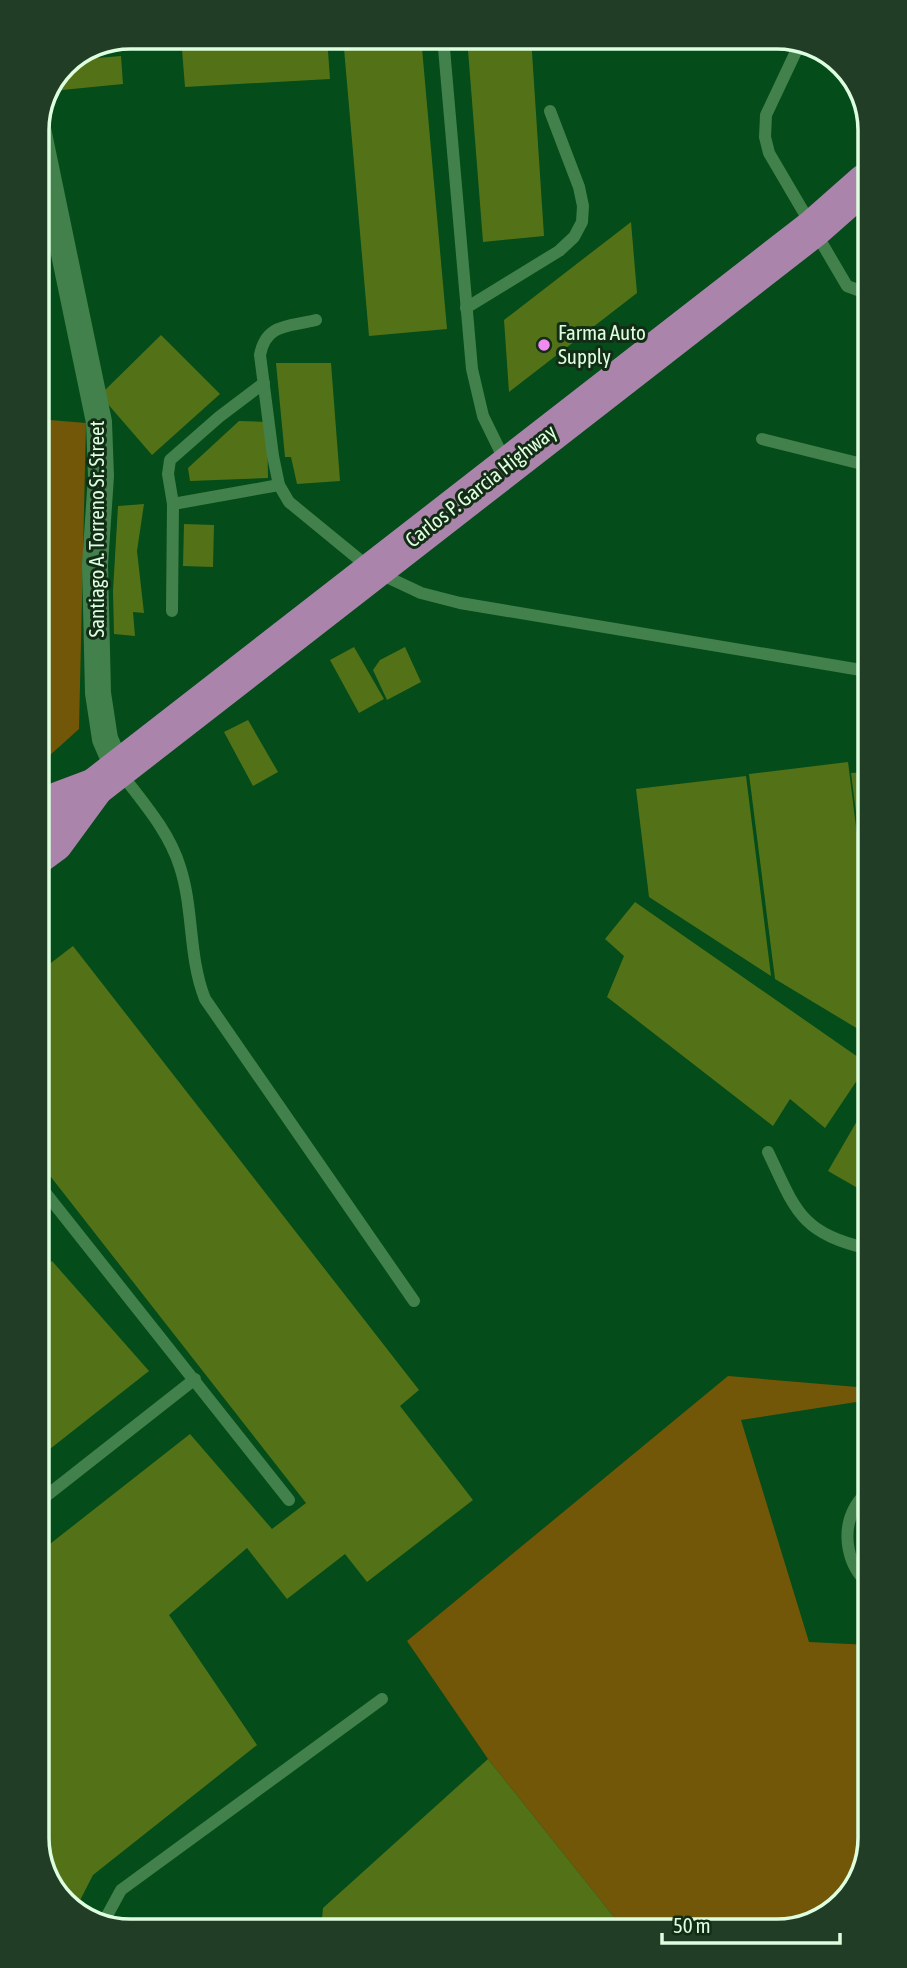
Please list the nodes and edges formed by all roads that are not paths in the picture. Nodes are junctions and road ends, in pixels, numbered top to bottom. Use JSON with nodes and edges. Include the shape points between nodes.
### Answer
{"nodes":[{"id":1,"x":444,"y":49,"type":"edge"},
{"id":2,"x":796,"y":52,"type":"edge"},
{"id":3,"x":550,"y":111,"type":"dead end"},
{"id":4,"x":49,"y":182,"type":"edge"},
{"id":5,"x":858,"y":192,"type":"edge"},
{"id":6,"x":814,"y":228,"type":"junction"},
{"id":7,"x":858,"y":290,"type":"edge"},
{"id":8,"x":466,"y":308,"type":"junction"},
{"id":9,"x":316,"y":320,"type":"dead end"},
{"id":10,"x":264,"y":383,"type":"junction"},
{"id":11,"x":762,"y":439,"type":"dead end"},
{"id":12,"x":858,"y":463,"type":"edge"},
{"id":13,"x":507,"y":466,"type":"junction"},
{"id":14,"x":279,"y":485,"type":"junction"},
{"id":15,"x":173,"y":504,"type":"junction"},
{"id":16,"x":372,"y":570,"type":"junction"},
{"id":17,"x":172,"y":611,"type":"dead end"},
{"id":18,"x":858,"y":669,"type":"edge"},
{"id":19,"x":107,"y":778,"type":"junction"},
{"id":20,"x":49,"y":804,"type":"edge"},
{"id":21,"x":49,"y":847,"type":"edge"},
{"id":22,"x":768,"y":1152,"type":"dead end"},
{"id":23,"x":49,"y":1197,"type":"edge"},
{"id":24,"x":858,"y":1247,"type":"edge"},
{"id":25,"x":414,"y":1301,"type":"dead end"},
{"id":26,"x":195,"y":1379,"type":"junction"},
{"id":27,"x":49,"y":1494,"type":"edge"},
{"id":28,"x":289,"y":1500,"type":"dead end"},
{"id":29,"x":858,"y":1503,"type":"edge"},
{"id":30,"x":858,"y":1569,"type":"edge"},
{"id":31,"x":382,"y":1699,"type":"dead end"},
{"id":32,"x":107,"y":1916,"type":"edge"}],
"edges":[{"from":1,"to":8,"type":"lane"},
{"from":2,"to":6,"type":"lane","via":[[766,115],[765,137],[769,153]]},
{"from":3,"to":8,"type":"lane","via":[[579,187],[582,222],[559,251]]},
{"from":4,"to":19,"type":"street","name":"Santiago A. Torreno Sr. Street","via":[[99,422],[97,681]]},
{"from":5,"to":6,"type":"highway","name":"Carlos P. Garcia Highway"},
{"from":6,"to":7,"type":"lane","via":[[847,286]]},
{"from":6,"to":13,"type":"highway","name":"Carlos P. Garcia Highway"},
{"from":8,"to":13,"type":"lane","via":[[477,393]]},
{"from":9,"to":10,"type":"lane","via":[[270,331],[260,355]]},
{"from":10,"to":14,"type":"lane"},
{"from":10,"to":15,"type":"lane","via":[[170,460]]},
{"from":11,"to":12,"type":"lane"},
{"from":13,"to":16,"type":"highway","name":"Carlos P. Garcia Highway"},
{"from":14,"to":15,"type":"lane"},
{"from":14,"to":16,"type":"lane","via":[[289,502]]},
{"from":15,"to":17,"type":"lane"},
{"from":16,"to":18,"type":"lane","via":[[421,593],[460,603]]},
{"from":16,"to":19,"type":"highway","name":"Carlos P. Garcia Highway"},
{"from":19,"to":20,"type":"highway","name":"Carlos P. Garcia Highway"},
{"from":19,"to":21,"type":"highway","name":"Carlos P. Garcia Highway"},
{"from":19,"to":25,"type":"lane","via":[[174,848],[186,888],[197,977],[205,999]]},
{"from":22,"to":24,"type":"lane","via":[[803,1219],[822,1234]]},
{"from":23,"to":26,"type":"lane"},
{"from":26,"to":27,"type":"lane"},
{"from":26,"to":28,"type":"lane"},
{"from":29,"to":30,"type":"lane","via":[[847,1535],[850,1558]]},
{"from":31,"to":32,"type":"lane","via":[[121,1890]]}]}
